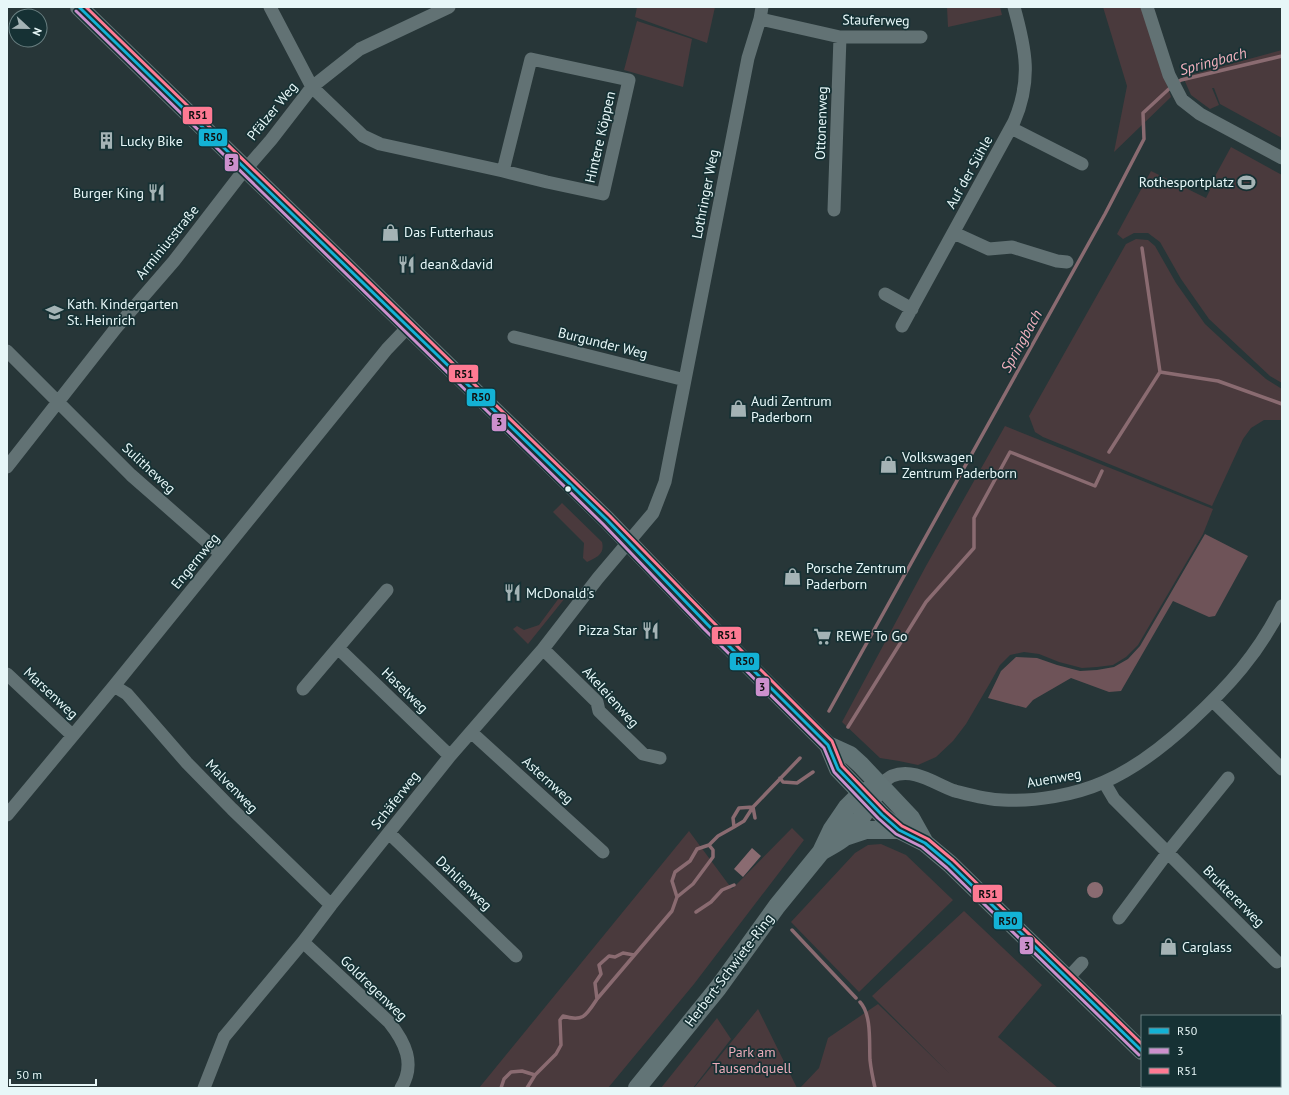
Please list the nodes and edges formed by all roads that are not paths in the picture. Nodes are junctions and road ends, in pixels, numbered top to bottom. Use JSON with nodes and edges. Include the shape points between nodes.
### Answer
{"nodes":[{"id":1,"x":79,"y":7,"type":"edge"},
{"id":2,"x":270,"y":7,"type":"edge"},
{"id":3,"x":449,"y":7,"type":"edge"},
{"id":4,"x":1014,"y":7,"type":"edge"},
{"id":5,"x":1146,"y":7,"type":"edge"},
{"id":6,"x":761,"y":13,"type":"edge"},
{"id":7,"x":840,"y":37,"type":"junction"},
{"id":8,"x":921,"y":37,"type":"dead end"},
{"id":9,"x":312,"y":87,"type":"junction"},
{"id":10,"x":1011,"y":128,"type":"junction"},
{"id":11,"x":1282,"y":158,"type":"edge"},
{"id":12,"x":1082,"y":164,"type":"dead end"},
{"id":13,"x":245,"y":169,"type":"junction"},
{"id":14,"x":503,"y":171,"type":"junction"},
{"id":15,"x":834,"y":210,"type":"dead end"},
{"id":16,"x":954,"y":233,"type":"junction"},
{"id":17,"x":1067,"y":262,"type":"dead end"},
{"id":18,"x":885,"y":294,"type":"dead end"},
{"id":19,"x":912,"y":309,"type":"junction"},
{"id":20,"x":902,"y":326,"type":"dead end"},
{"id":21,"x":408,"y":327,"type":"junction"},
{"id":22,"x":514,"y":337,"type":"dead end"},
{"id":23,"x":7,"y":351,"type":"edge"},
{"id":24,"x":685,"y":380,"type":"junction"},
{"id":25,"x":58,"y":403,"type":"junction"},
{"id":26,"x":7,"y":466,"type":"edge"},
{"id":27,"x":628,"y":543,"type":"junction"},
{"id":28,"x":221,"y":554,"type":"junction"},
{"id":29,"x":387,"y":590,"type":"dead end"},
{"id":30,"x":1282,"y":606,"type":"edge"},
{"id":31,"x":338,"y":648,"type":"junction"},
{"id":32,"x":543,"y":649,"type":"junction"},
{"id":33,"x":7,"y":674,"type":"edge"},
{"id":34,"x":114,"y":686,"type":"junction"},
{"id":35,"x":303,"y":689,"type":"dead end"},
{"id":36,"x":1213,"y":701,"type":"junction"},
{"id":37,"x":471,"y":732,"type":"junction"},
{"id":38,"x":72,"y":735,"type":"junction"},
{"id":39,"x":828,"y":745,"type":"junction"},
{"id":40,"x":450,"y":756,"type":"junction"},
{"id":41,"x":660,"y":758,"type":"dead end"},
{"id":42,"x":1282,"y":769,"type":"edge"},
{"id":43,"x":1228,"y":778,"type":"dead end"},
{"id":44,"x":1104,"y":782,"type":"junction"},
{"id":45,"x":880,"y":785,"type":"junction"},
{"id":46,"x":865,"y":799,"type":"junction"},
{"id":47,"x":7,"y":815,"type":"edge"},
{"id":48,"x":899,"y":830,"type":"junction"},
{"id":49,"x":389,"y":833,"type":"junction"},
{"id":50,"x":845,"y":837,"type":"junction"},
{"id":51,"x":925,"y":842,"type":"junction"},
{"id":52,"x":603,"y":852,"type":"dead end"},
{"id":53,"x":821,"y":852,"type":"junction"},
{"id":54,"x":1168,"y":852,"type":"junction"},
{"id":55,"x":331,"y":905,"type":"junction"},
{"id":56,"x":1119,"y":918,"type":"dead end"},
{"id":57,"x":303,"y":942,"type":"junction"},
{"id":58,"x":516,"y":956,"type":"dead end"},
{"id":59,"x":1277,"y":962,"type":"dead end"},
{"id":60,"x":1082,"y":963,"type":"dead end"},
{"id":61,"x":1068,"y":978,"type":"junction"},
{"id":62,"x":1141,"y":1050,"type":"edge"},
{"id":63,"x":204,"y":1088,"type":"edge"},
{"id":64,"x":401,"y":1088,"type":"edge"},
{"id":65,"x":637,"y":1088,"type":"edge"}],
"edges":[{"from":1,"to":13,"type":"main road"},
{"from":2,"to":9,"type":"street","name":"Pfälzer Weg"},
{"from":3,"to":9,"type":"street","via":[[360,49]]},
{"from":4,"to":10,"type":"street","name":"Auf der Sühle","via":[[1026,62],[1024,95]]},
{"from":5,"to":11,"type":"street","via":[[1173,84],[1186,104]]},
{"from":6,"to":7,"type":"street","name":"Stauferweg"},
{"from":6,"to":24,"type":"street","name":"Lothringer Weg","via":[[748,58]]},
{"from":7,"to":8,"type":"street","name":"Stauferweg"},
{"from":7,"to":15,"type":"street","name":"Ottonenweg"},
{"from":9,"to":13,"type":"street","name":"Pfälzer Weg"},
{"from":9,"to":14,"type":"street","name":"Hintere Köppen","via":[[363,136],[380,144]]},
{"from":10,"to":12,"type":"street","name":"Auf der Sühle"},
{"from":10,"to":16,"type":"street","name":"Auf der Sühle"},
{"from":13,"to":21,"type":"main road"},
{"from":13,"to":25,"type":"street","name":"Arminiusstraße"},
{"from":14,"to":14,"type":"street","name":"Hintere Köppen","via":[[603,194],[631,77],[531,59]]},
{"from":16,"to":17,"type":"street","via":[[989,248],[1012,247]]},
{"from":16,"to":19,"type":"street","name":"Auf der Sühle"},
{"from":18,"to":19,"type":"street"},
{"from":19,"to":20,"type":"street","name":"Auf der Sühle"},
{"from":21,"to":27,"type":"main road"},
{"from":21,"to":28,"type":"street","name":"Engernweg","via":[[387,349]]},
{"from":22,"to":24,"type":"street","name":"Burgunder Weg"},
{"from":23,"to":25,"type":"street","name":"Sulitheweg"},
{"from":24,"to":27,"type":"street","name":"Lothringer Weg","via":[[665,482],[652,513]]},
{"from":25,"to":26,"type":"street","name":"Arminiusstraße"},
{"from":25,"to":28,"type":"street","name":"Sulitheweg","via":[[131,475]]},
{"from":27,"to":32,"type":"street","name":"Schäferweg"},
{"from":27,"to":39,"type":"main road"},
{"from":28,"to":34,"type":"street","name":"Engernweg"},
{"from":29,"to":31,"type":"street"},
{"from":30,"to":36,"type":"street","name":"Auenweg","via":[[1272,626],[1248,661]]},
{"from":31,"to":35,"type":"street"},
{"from":31,"to":40,"type":"street","name":"Haselweg"},
{"from":32,"to":37,"type":"street","name":"Schäferweg"},
{"from":32,"to":41,"type":"street","name":"Akeleienweg","via":[[597,702],[599,711],[643,754]]},
{"from":33,"to":38,"type":"street","name":"Marsenweg"},
{"from":34,"to":38,"type":"street","name":"Engernweg"},
{"from":34,"to":55,"type":"street","name":"Malvenweg","via":[[127,694],[227,804]]},
{"from":36,"to":42,"type":"street"},
{"from":36,"to":44,"type":"street","name":"Auenweg","via":[[1163,746],[1138,764]]},
{"from":37,"to":40,"type":"street","name":"Schäferweg"},
{"from":37,"to":52,"type":"street","name":"Asternweg"},
{"from":38,"to":47,"type":"street","name":"Engernweg"},
{"from":39,"to":45,"type":"main road","via":[[850,755]]},
{"from":39,"to":46,"type":"main road","via":[[838,769]]},
{"from":40,"to":49,"type":"street","name":"Schäferweg"},
{"from":43,"to":54,"type":"street"},
{"from":44,"to":45,"type":"street","name":"Auenweg","via":[[1064,794],[1018,800],[1002,800],[955,791],[908,773],[891,777]]},
{"from":44,"to":54,"type":"street","name":"Bruktererweg","via":[[1114,799]]},
{"from":45,"to":46,"type":"main road","name":"Herbert-Schwiete-Ring"},
{"from":45,"to":51,"type":"main road","via":[[911,818]]},
{"from":46,"to":48,"type":"main road"},
{"from":46,"to":50,"type":"main road","name":"Herbert-Schwiete-Ring","via":[[862,819]]},
{"from":46,"to":53,"type":"main road","name":"Herbert-Schwiete-Ring","via":[[848,806],[832,829]]},
{"from":48,"to":50,"type":"main road","via":[[866,830]]},
{"from":48,"to":51,"type":"main road"},
{"from":49,"to":55,"type":"street","name":"Schäferweg"},
{"from":49,"to":58,"type":"street","name":"Dahlienweg"},
{"from":50,"to":53,"type":"main road","name":"Herbert-Schwiete-Ring"},
{"from":51,"to":61,"type":"main road"},
{"from":53,"to":65,"type":"main road","name":"Herbert-Schwiete-Ring","via":[[777,906],[718,988]]},
{"from":54,"to":56,"type":"street"},
{"from":54,"to":59,"type":"street","name":"Bruktererweg"},
{"from":55,"to":57,"type":"street","name":"Schäferweg"},
{"from":57,"to":63,"type":"street","name":"Schäferweg","via":[[224,1037]]},
{"from":57,"to":64,"type":"street","name":"Goldregenweg","via":[[389,1022],[399,1035],[407,1052],[408,1065],[406,1081]]},
{"from":60,"to":61,"type":"street"},
{"from":61,"to":62,"type":"main road"}]}
